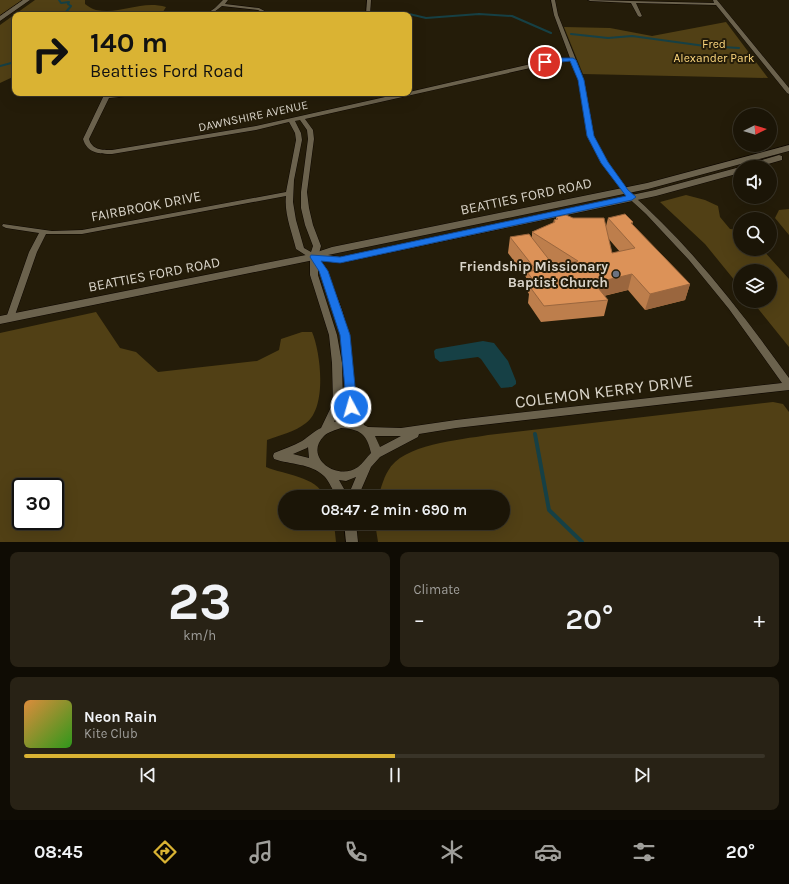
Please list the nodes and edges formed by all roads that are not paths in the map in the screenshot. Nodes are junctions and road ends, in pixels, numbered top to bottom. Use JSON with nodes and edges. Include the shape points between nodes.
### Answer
{"nodes":[{"id":1,"x":27,"y":0,"type":"edge"},
{"id":2,"x":226,"y":0,"type":"edge"},
{"id":3,"x":369,"y":0,"type":"edge"},
{"id":4,"x":553,"y":0,"type":"edge"},
{"id":5,"x":590,"y":0,"type":"edge"},
{"id":6,"x":632,"y":1,"type":"edge"},
{"id":7,"x":716,"y":2,"type":"edge"},
{"id":8,"x":221,"y":6,"type":"junction"},
{"id":9,"x":212,"y":12,"type":"edge"},
{"id":10,"x":264,"y":12,"type":"edge"},
{"id":11,"x":368,"y":12,"type":"edge"},
{"id":12,"x":640,"y":16,"type":"dead end"},
{"id":13,"x":0,"y":19,"type":"edge"},
{"id":14,"x":573,"y":60,"type":"junction"},
{"id":15,"x":412,"y":90,"type":"edge"},
{"id":16,"x":789,"y":92,"type":"edge"},
{"id":17,"x":106,"y":96,"type":"edge"},
{"id":18,"x":386,"y":96,"type":"edge"},
{"id":19,"x":302,"y":118,"type":"junction"},
{"id":20,"x":291,"y":120,"type":"junction"},
{"id":21,"x":789,"y":148,"type":"edge"},
{"id":22,"x":789,"y":156,"type":"edge"},
{"id":23,"x":774,"y":160,"type":"edge"},
{"id":24,"x":295,"y":164,"type":"junction"},
{"id":25,"x":307,"y":164,"type":"junction"},
{"id":26,"x":733,"y":172,"type":"edge"},
{"id":27,"x":290,"y":193,"type":"junction"},
{"id":28,"x":628,"y":194,"type":"junction"},
{"id":29,"x":304,"y":201,"type":"junction"},
{"id":30,"x":289,"y":202,"type":"junction"},
{"id":31,"x":6,"y":226,"type":"dead end"},
{"id":32,"x":44,"y":232,"type":"junction"},
{"id":33,"x":314,"y":257,"type":"junction"},
{"id":34,"x":5,"y":319,"type":"edge"},
{"id":35,"x":789,"y":385,"type":"edge"},
{"id":36,"x":364,"y":429,"type":"junction"},
{"id":37,"x":422,"y":431,"type":"junction"},
{"id":38,"x":321,"y":434,"type":"junction"},
{"id":39,"x":376,"y":454,"type":"junction"},
{"id":40,"x":316,"y":465,"type":"junction"},
{"id":41,"x":366,"y":467,"type":"junction"},
{"id":42,"x":329,"y":474,"type":"junction"},
{"id":43,"x":339,"y":490,"type":"edge"},
{"id":44,"x":356,"y":490,"type":"edge"},
{"id":45,"x":351,"y":530,"type":"edge"},
{"id":46,"x":352,"y":542,"type":"edge"}],
"edges":[{"from":1,"to":13,"type":"street"},
{"from":2,"to":8,"type":"street"},
{"from":3,"to":11,"type":"street"},
{"from":4,"to":14,"type":"street"},
{"from":5,"to":6,"type":"street"},
{"from":6,"to":7,"type":"street"},
{"from":6,"to":12,"type":"street"},
{"from":7,"to":16,"type":"street"},
{"from":8,"to":9,"type":"street"},
{"from":8,"to":10,"type":"street","via":[[259,9]]},
{"from":14,"to":15,"type":"street","name":"DAWNSHIRE AVENUE","via":[[557,60]]},
{"from":14,"to":28,"type":"street","via":[[581,80],[591,136],[605,163]]},
{"from":17,"to":20,"type":"street","name":"DAWNSHIRE AVENUE","via":[[86,139],[92,149],[104,152],[121,152]]},
{"from":18,"to":19,"type":"street","name":"DAWNSHIRE AVENUE"},
{"from":19,"to":20,"type":"street","name":"DAWNSHIRE AVENUE"},
{"from":19,"to":25,"type":"street","via":[[310,130],[311,139]]},
{"from":20,"to":24,"type":"street","via":[[299,140]]},
{"from":21,"to":28,"type":"main road","name":"BEATTIES FORD ROAD","via":[[648,186]]},
{"from":22,"to":23,"type":"main road"},
{"from":24,"to":25,"type":"street"},
{"from":24,"to":27,"type":"street"},
{"from":25,"to":29,"type":"street"},
{"from":26,"to":28,"type":"main road","name":"BEATTIES FORD ROAD","via":[[656,193]]},
{"from":27,"to":30,"type":"street"},
{"from":27,"to":32,"type":"street","name":"FAIRBROOK DRIVE","via":[[82,232]]},
{"from":28,"to":33,"type":"main road","name":"BEATTIES FORD ROAD","via":[[340,260]]},
{"from":28,"to":35,"type":"street","via":[[693,257]]},
{"from":29,"to":30,"type":"street"},
{"from":29,"to":33,"type":"street","via":[[317,246]]},
{"from":30,"to":33,"type":"street","via":[[300,249]]},
{"from":31,"to":32,"type":"street","name":"FAIRBROOK DRIVE"},
{"from":32,"to":34,"type":"street"},
{"from":33,"to":34,"type":"main road","name":"BEATTIES FORD ROAD"},
{"from":33,"to":36,"type":"street","via":[[323,271],[345,335],[351,407]]},
{"from":33,"to":38,"type":"street","via":[[314,274],[333,335],[337,363],[338,403]]},
{"from":35,"to":37,"type":"street","name":"COLEMON KERRY DRIVE","via":[[456,424]]},
{"from":36,"to":37,"type":"street","name":"COLEMON KERRY DRIVE","via":[[387,433]]},
{"from":36,"to":38,"type":"street","via":[[340,424],[331,426]]},
{"from":36,"to":39,"type":"street","via":[[372,438]]},
{"from":37,"to":39,"type":"street","name":"COLEMON KERRY DRIVE"},
{"from":38,"to":40,"type":"street","via":[[312,445]]},
{"from":38,"to":40,"type":"street","via":[[278,456]]},
{"from":39,"to":41,"type":"street"},
{"from":40,"to":42,"type":"street"},
{"from":41,"to":42,"type":"street","via":[[348,476]]},
{"from":41,"to":44,"type":"street"},
{"from":42,"to":43,"type":"street"},
{"from":45,"to":46,"type":"street"}]}
